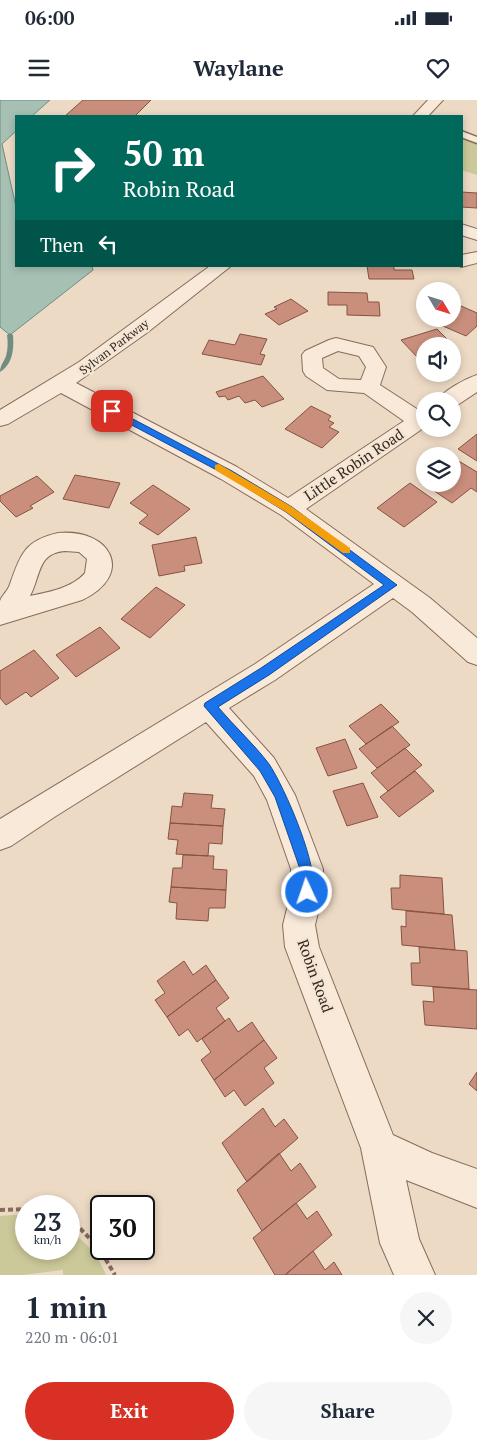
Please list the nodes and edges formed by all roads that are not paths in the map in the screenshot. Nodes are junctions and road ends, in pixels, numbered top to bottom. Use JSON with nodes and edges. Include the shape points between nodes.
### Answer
{"nodes":[{"id":1,"x":435,"y":100,"type":"edge"},
{"id":2,"x":421,"y":115,"type":"edge"},
{"id":3,"x":463,"y":135,"type":"edge"},
{"id":4,"x":477,"y":140,"type":"edge"},
{"id":5,"x":463,"y":230,"type":"edge"},
{"id":6,"x":477,"y":235,"type":"edge"},
{"id":7,"x":477,"y":257,"type":"edge"},
{"id":8,"x":463,"y":261,"type":"edge"},
{"id":9,"x":221,"y":267,"type":"edge"},
{"id":10,"x":477,"y":382,"type":"edge"},
{"id":11,"x":62,"y":385,"type":"junction"},
{"id":12,"x":369,"y":386,"type":"dead end"},
{"id":13,"x":461,"y":392,"type":"edge"},
{"id":14,"x":416,"y":415,"type":"edge"},
{"id":15,"x":0,"y":419,"type":"edge"},
{"id":16,"x":416,"y":423,"type":"edge"},
{"id":17,"x":289,"y":509,"type":"junction"},
{"id":18,"x":392,"y":585,"type":"junction"},
{"id":19,"x":477,"y":654,"type":"edge"},
{"id":20,"x":210,"y":706,"type":"junction"},
{"id":21,"x":0,"y":836,"type":"edge"},
{"id":22,"x":380,"y":1148,"type":"junction"},
{"id":23,"x":477,"y":1189,"type":"edge"},
{"id":24,"x":414,"y":1275,"type":"edge"}],
"edges":[{"from":1,"to":2,"type":"street"},
{"from":3,"to":4,"type":"lane"},
{"from":5,"to":6,"type":"street"},
{"from":7,"to":8,"type":"street"},
{"from":9,"to":11,"type":"street","name":"Sylvan Parkway"},
{"from":10,"to":13,"type":"street"},
{"from":11,"to":15,"type":"street","name":"Sylvan Parkway"},
{"from":11,"to":17,"type":"street","name":"Little Robin Road","via":[[229,473]]},
{"from":12,"to":14,"type":"street","name":"Little Robin Road"},
{"from":16,"to":17,"type":"street","name":"Little Robin Road"},
{"from":17,"to":18,"type":"street","name":"Little Robin Road"},
{"from":18,"to":19,"type":"street","name":"Little Robin Road","via":[[436,617]]},
{"from":18,"to":20,"type":"street"},
{"from":20,"to":21,"type":"street"},
{"from":20,"to":22,"type":"street","name":"Robin Road","via":[[264,768],[280,795],[306,869],[307,892],[299,925],[302,947]]},
{"from":22,"to":23,"type":"street"},
{"from":22,"to":24,"type":"street","name":"Robin Road","via":[[400,1243]]}]}
